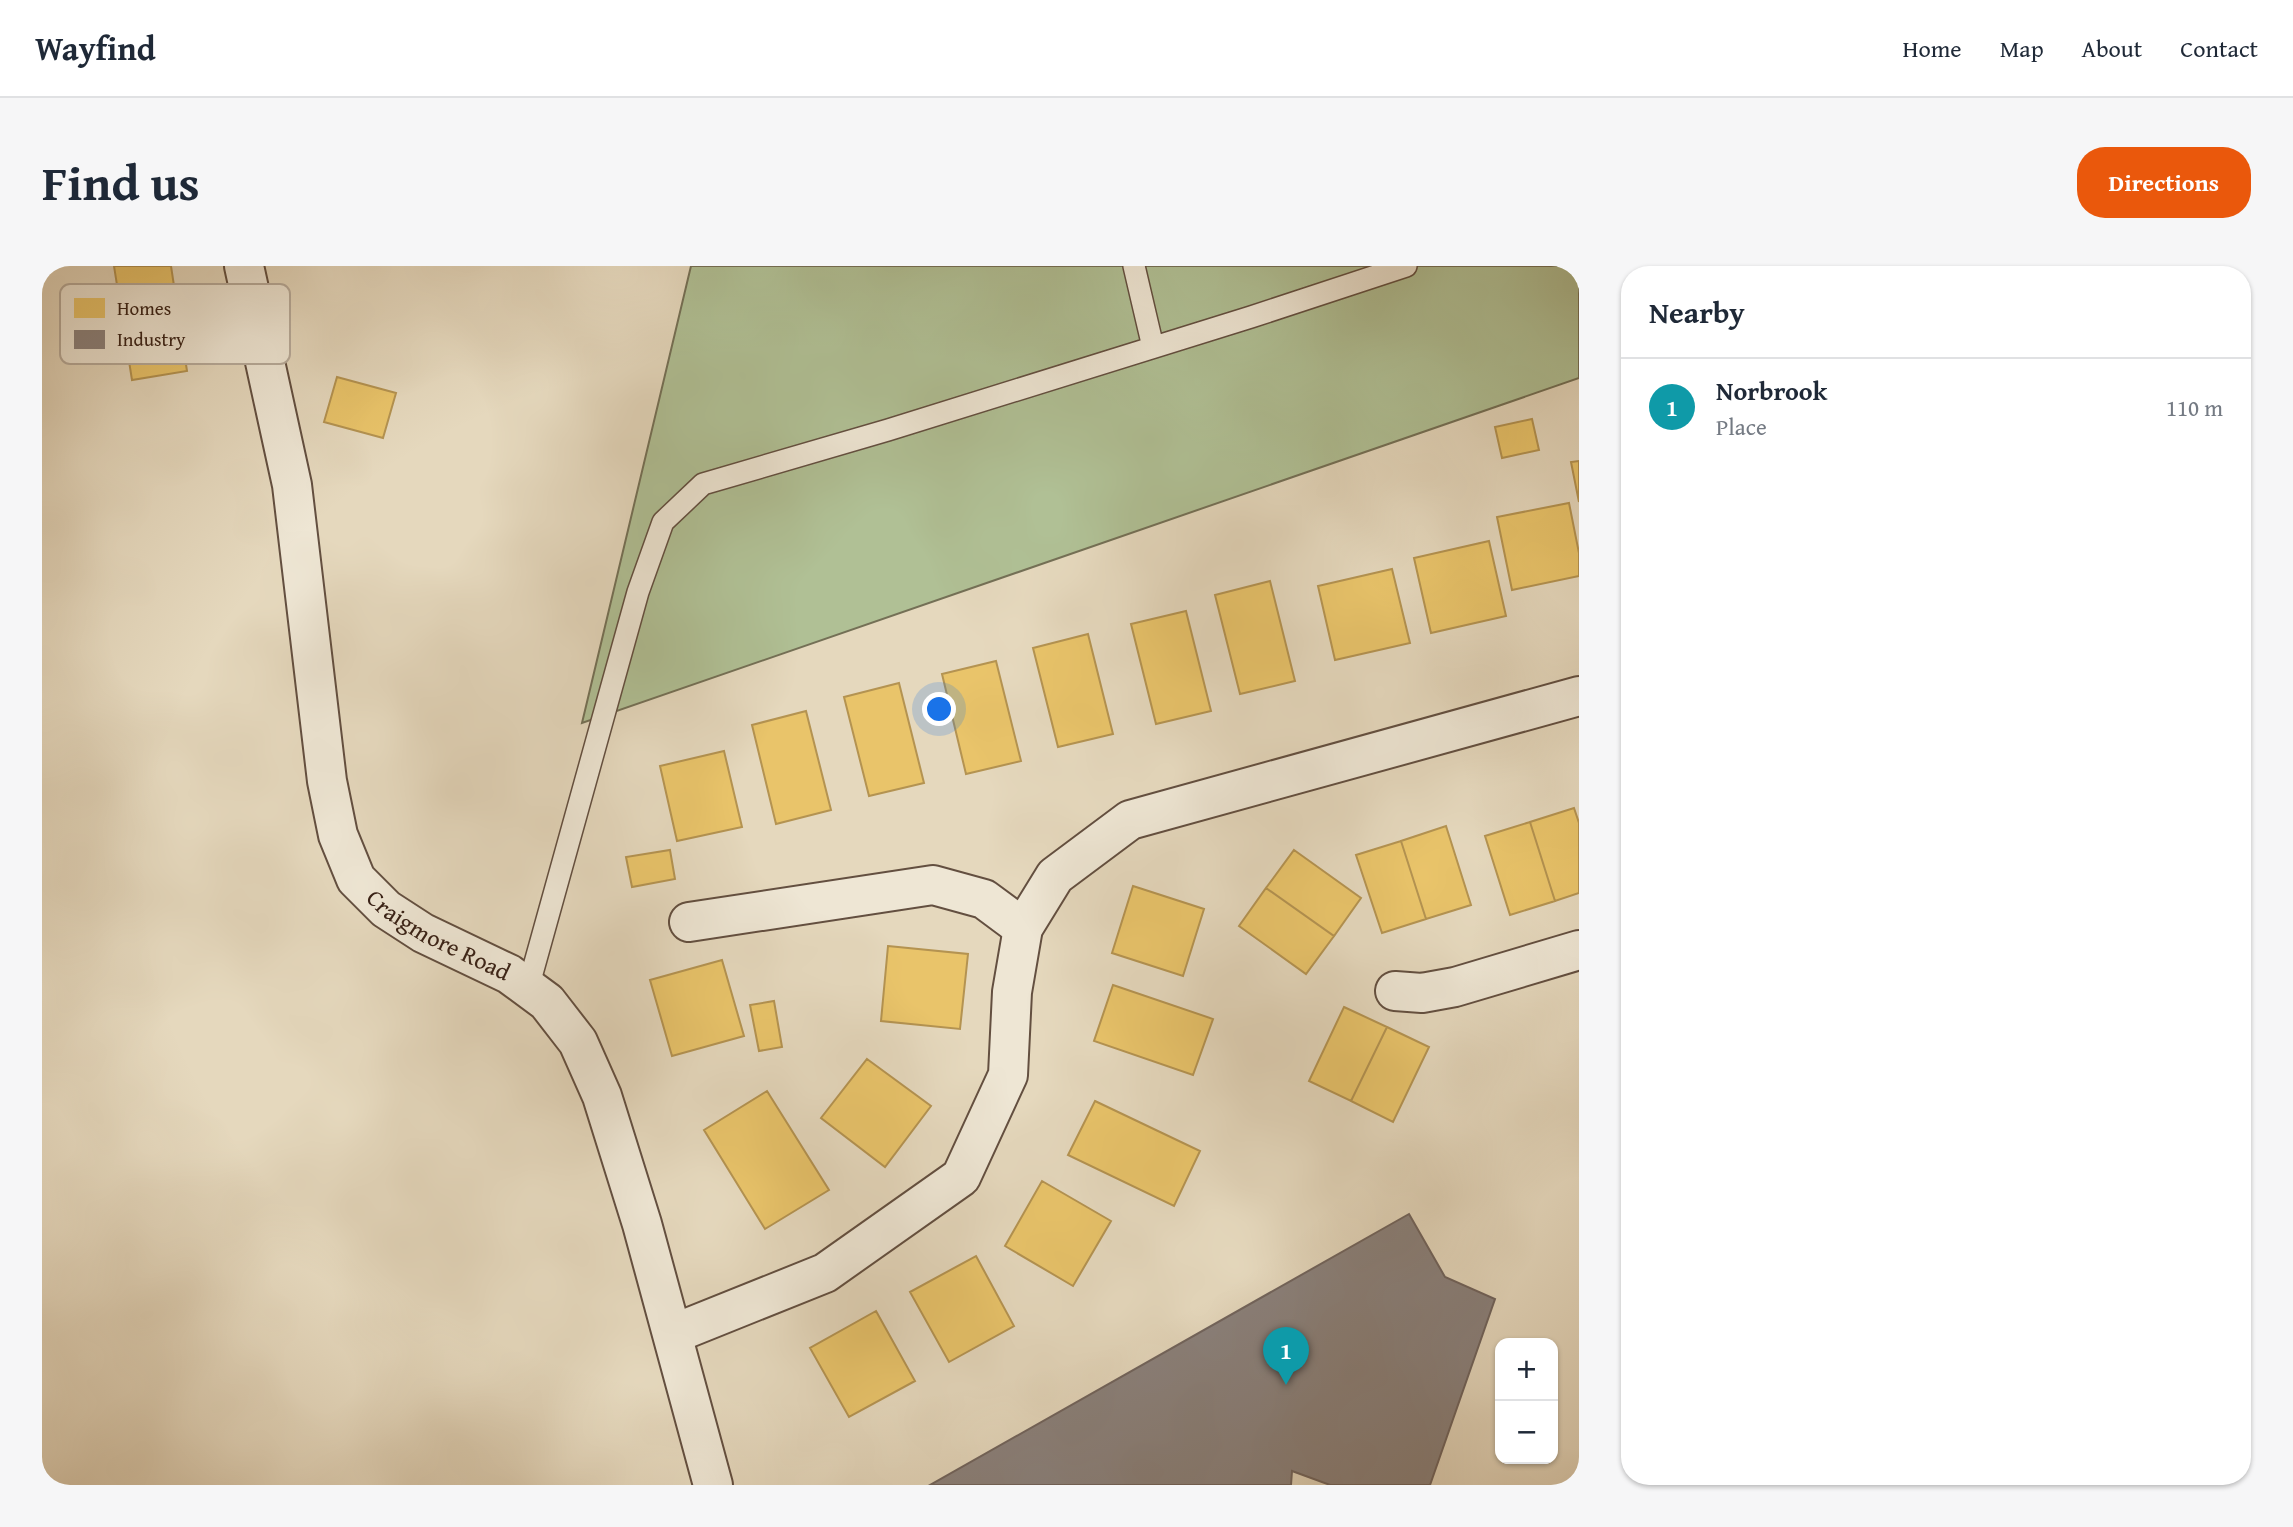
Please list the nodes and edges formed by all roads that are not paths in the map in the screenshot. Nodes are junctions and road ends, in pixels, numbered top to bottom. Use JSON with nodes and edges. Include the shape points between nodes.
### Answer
{"nodes":[{"id":1,"x":244,"y":266,"type":"edge"},
{"id":2,"x":1135,"y":266,"type":"edge"},
{"id":3,"x":1406,"y":266,"type":"edge"},
{"id":4,"x":248,"y":284,"type":"edge"},
{"id":5,"x":1153,"y":347,"type":"junction"},
{"id":6,"x":265,"y":364,"type":"edge"},
{"id":7,"x":1579,"y":696,"type":"edge"},
{"id":8,"x":689,"y":922,"type":"dead end"},
{"id":9,"x":1023,"y":928,"type":"junction"},
{"id":10,"x":1579,"y":950,"type":"edge"},
{"id":11,"x":528,"y":988,"type":"junction"},
{"id":12,"x":1395,"y":991,"type":"dead end"},
{"id":13,"x":673,"y":1334,"type":"junction"},
{"id":14,"x":713,"y":1485,"type":"edge"}],
"edges":[{"from":1,"to":4,"type":"street","name":"Craigmore Road"},
{"from":2,"to":5,"type":"lane"},
{"from":3,"to":5,"type":"lane"},
{"from":5,"to":11,"type":"lane","via":[[703,484],[663,522],[638,592]]},
{"from":6,"to":11,"type":"street","name":"Craigmore Road","via":[[292,485],[327,781],[338,835],[356,879],[386,909]]},
{"from":7,"to":9,"type":"street","via":[[1130,820],[1055,876]]},
{"from":8,"to":9,"type":"street","via":[[933,885],[984,899]]},
{"from":9,"to":13,"type":"street","via":[[1012,992],[1007,1075],[961,1177],[825,1273]]},
{"from":10,"to":12,"type":"street","via":[[1455,987],[1422,993]]},
{"from":11,"to":13,"type":"street","name":"Craigmore Road","via":[[547,1002],[578,1042],[602,1096]]},
{"from":13,"to":14,"type":"street","name":"Craigmore Road"}]}
